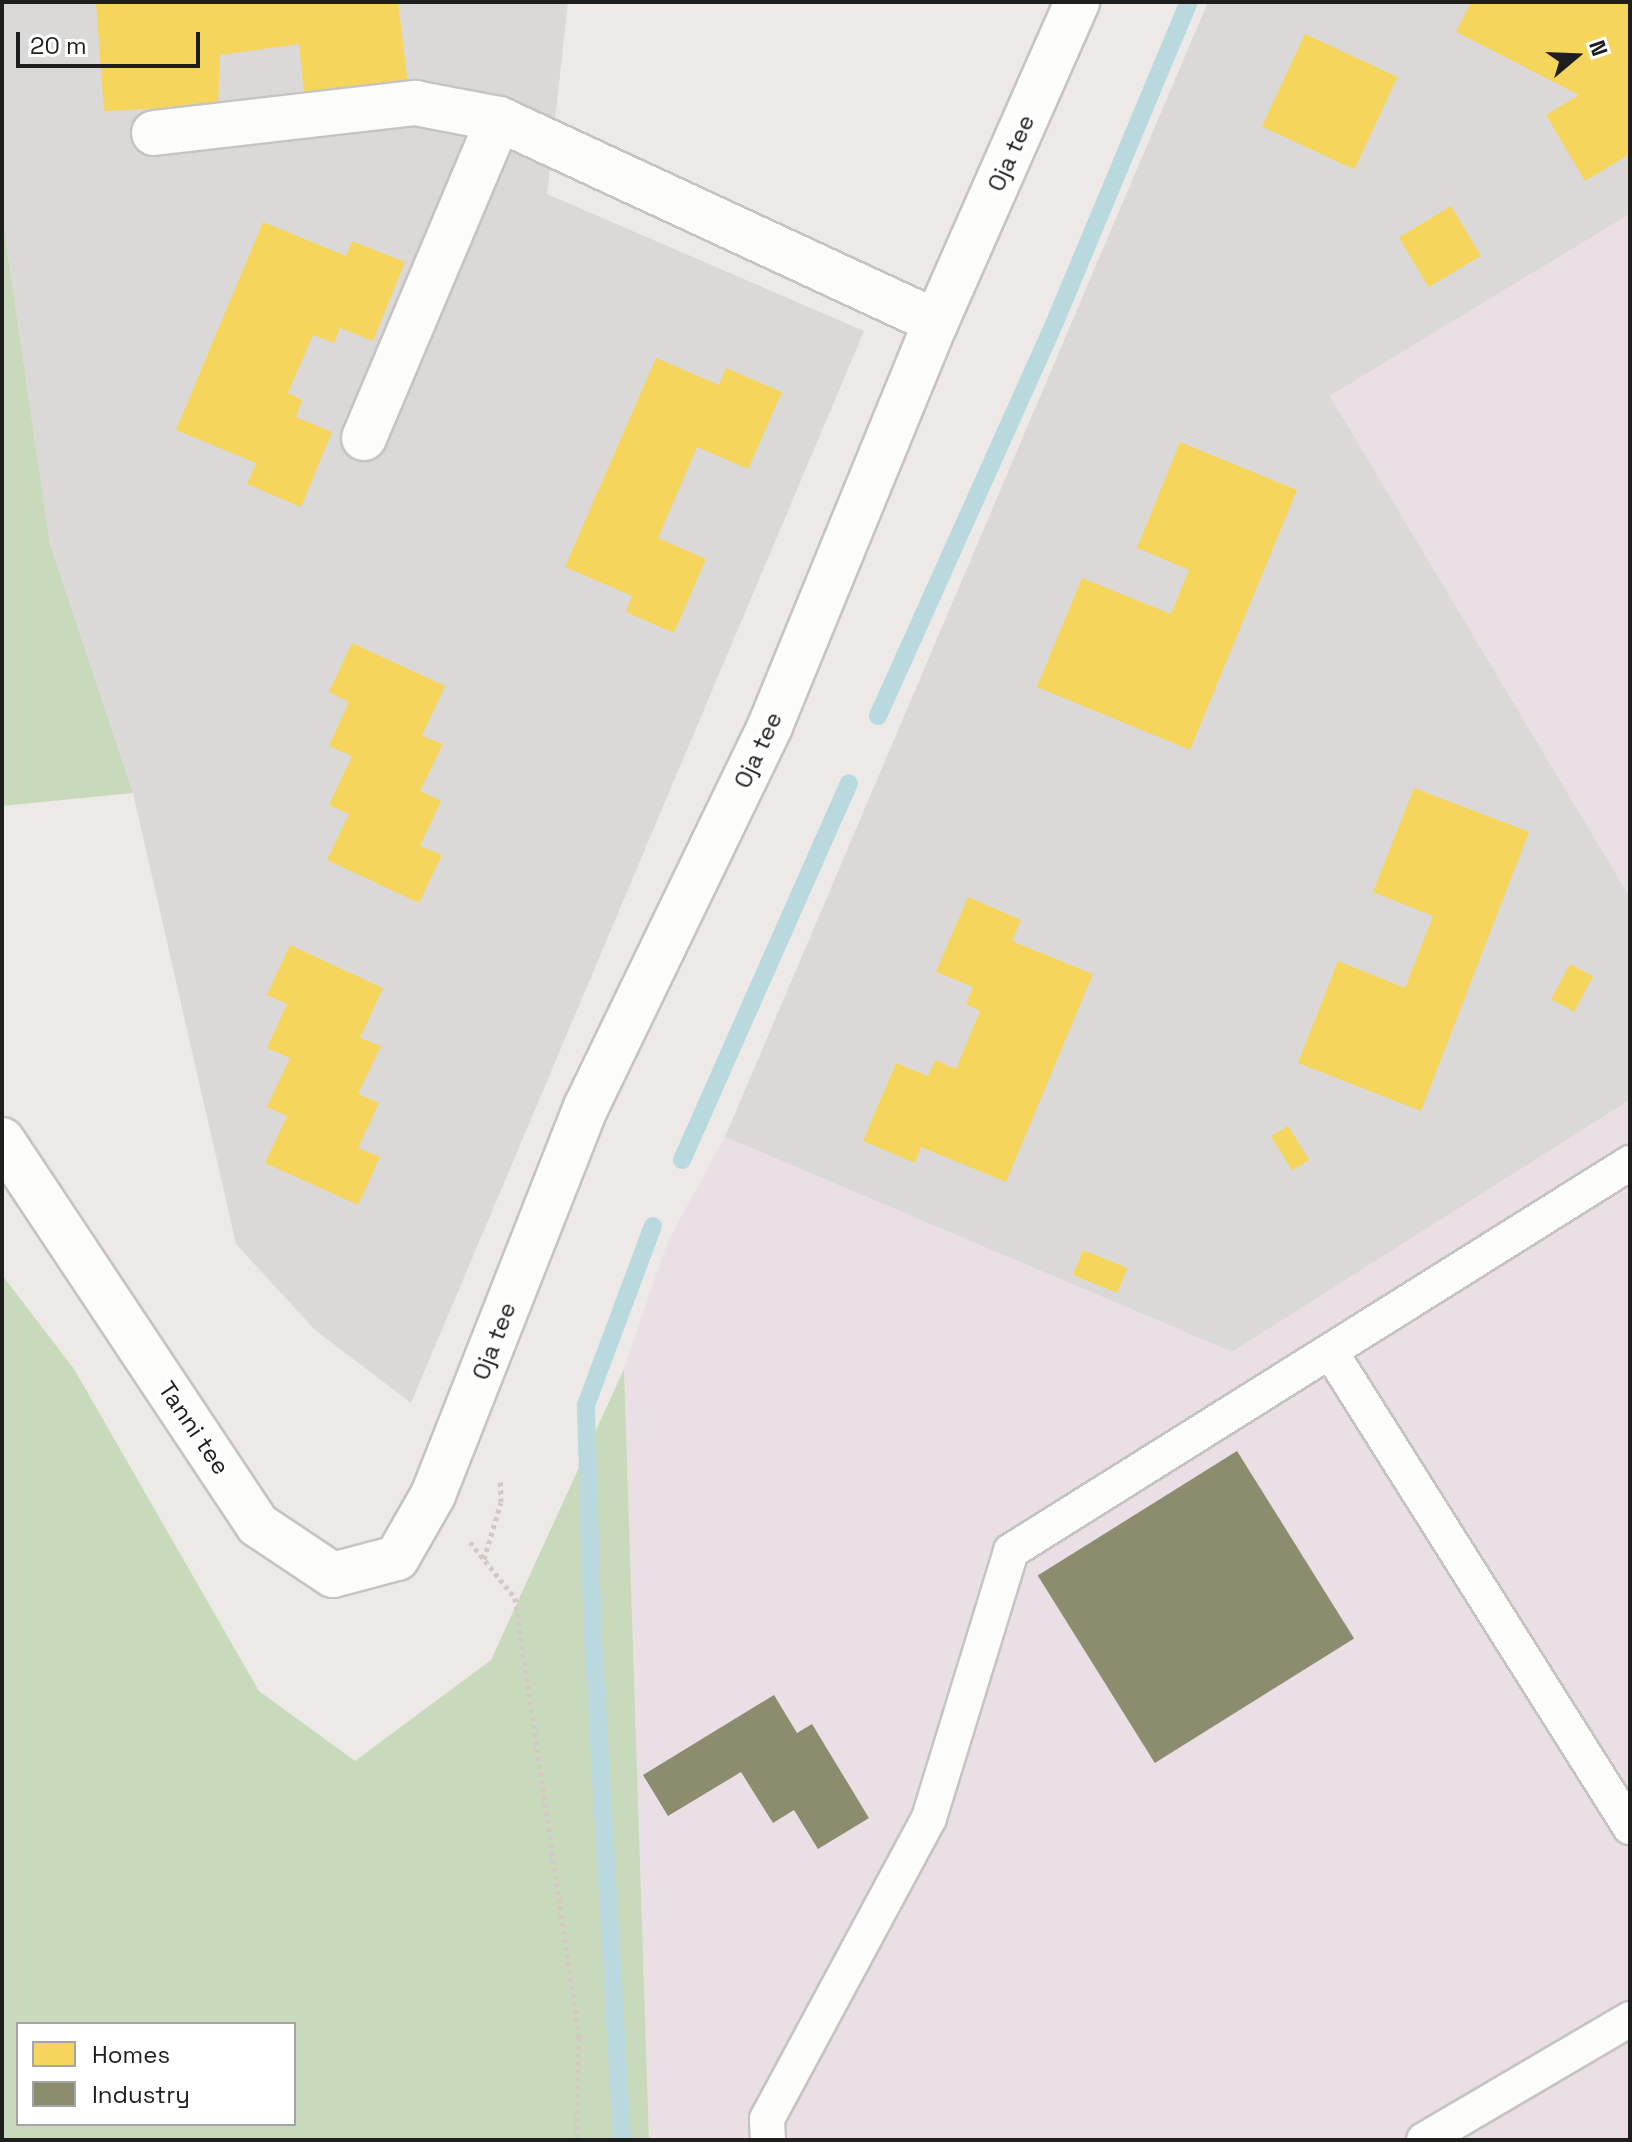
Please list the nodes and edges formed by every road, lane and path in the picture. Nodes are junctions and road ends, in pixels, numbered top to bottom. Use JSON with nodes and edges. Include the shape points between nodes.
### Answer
{"nodes":[{"id":1,"x":1077,"y":2,"type":"edge"},
{"id":2,"x":499,"y":119,"type":"junction"},
{"id":3,"x":154,"y":133,"type":"dead end"},
{"id":4,"x":936,"y":322,"type":"junction"},
{"id":5,"x":364,"y":438,"type":"dead end"},
{"id":6,"x":2,"y":1140,"type":"edge"},
{"id":7,"x":1630,"y":1163,"type":"edge"},
{"id":8,"x":1330,"y":1351,"type":"junction"},
{"id":9,"x":433,"y":1495,"type":"junction"},
{"id":10,"x":1630,"y":1827,"type":"edge"},
{"id":11,"x":1630,"y":2019,"type":"edge"},
{"id":12,"x":577,"y":2140,"type":"edge"},
{"id":13,"x":768,"y":2140,"type":"edge"},
{"id":14,"x":1424,"y":2140,"type":"edge"}],
"edges":[{"from":1,"to":4,"type":"street","name":"Oja tee"},
{"from":2,"to":3,"type":"street","via":[[415,103]]},
{"from":2,"to":4,"type":"street"},
{"from":2,"to":5,"type":"street"},
{"from":4,"to":9,"type":"street","name":"Oja tee","via":[[770,726],[586,1107]]},
{"from":6,"to":9,"type":"street","name":"Tanni tee","via":[[258,1525],[333,1575],[397,1558]]},
{"from":7,"to":8,"type":"lane"},
{"from":8,"to":10,"type":"lane"},
{"from":8,"to":13,"type":"lane","via":[[1011,1551],[929,1818],[767,2119]]},
{"from":9,"to":12,"type":"path","via":[[515,1598],[579,2037]]},
{"from":11,"to":14,"type":"lane"}]}
